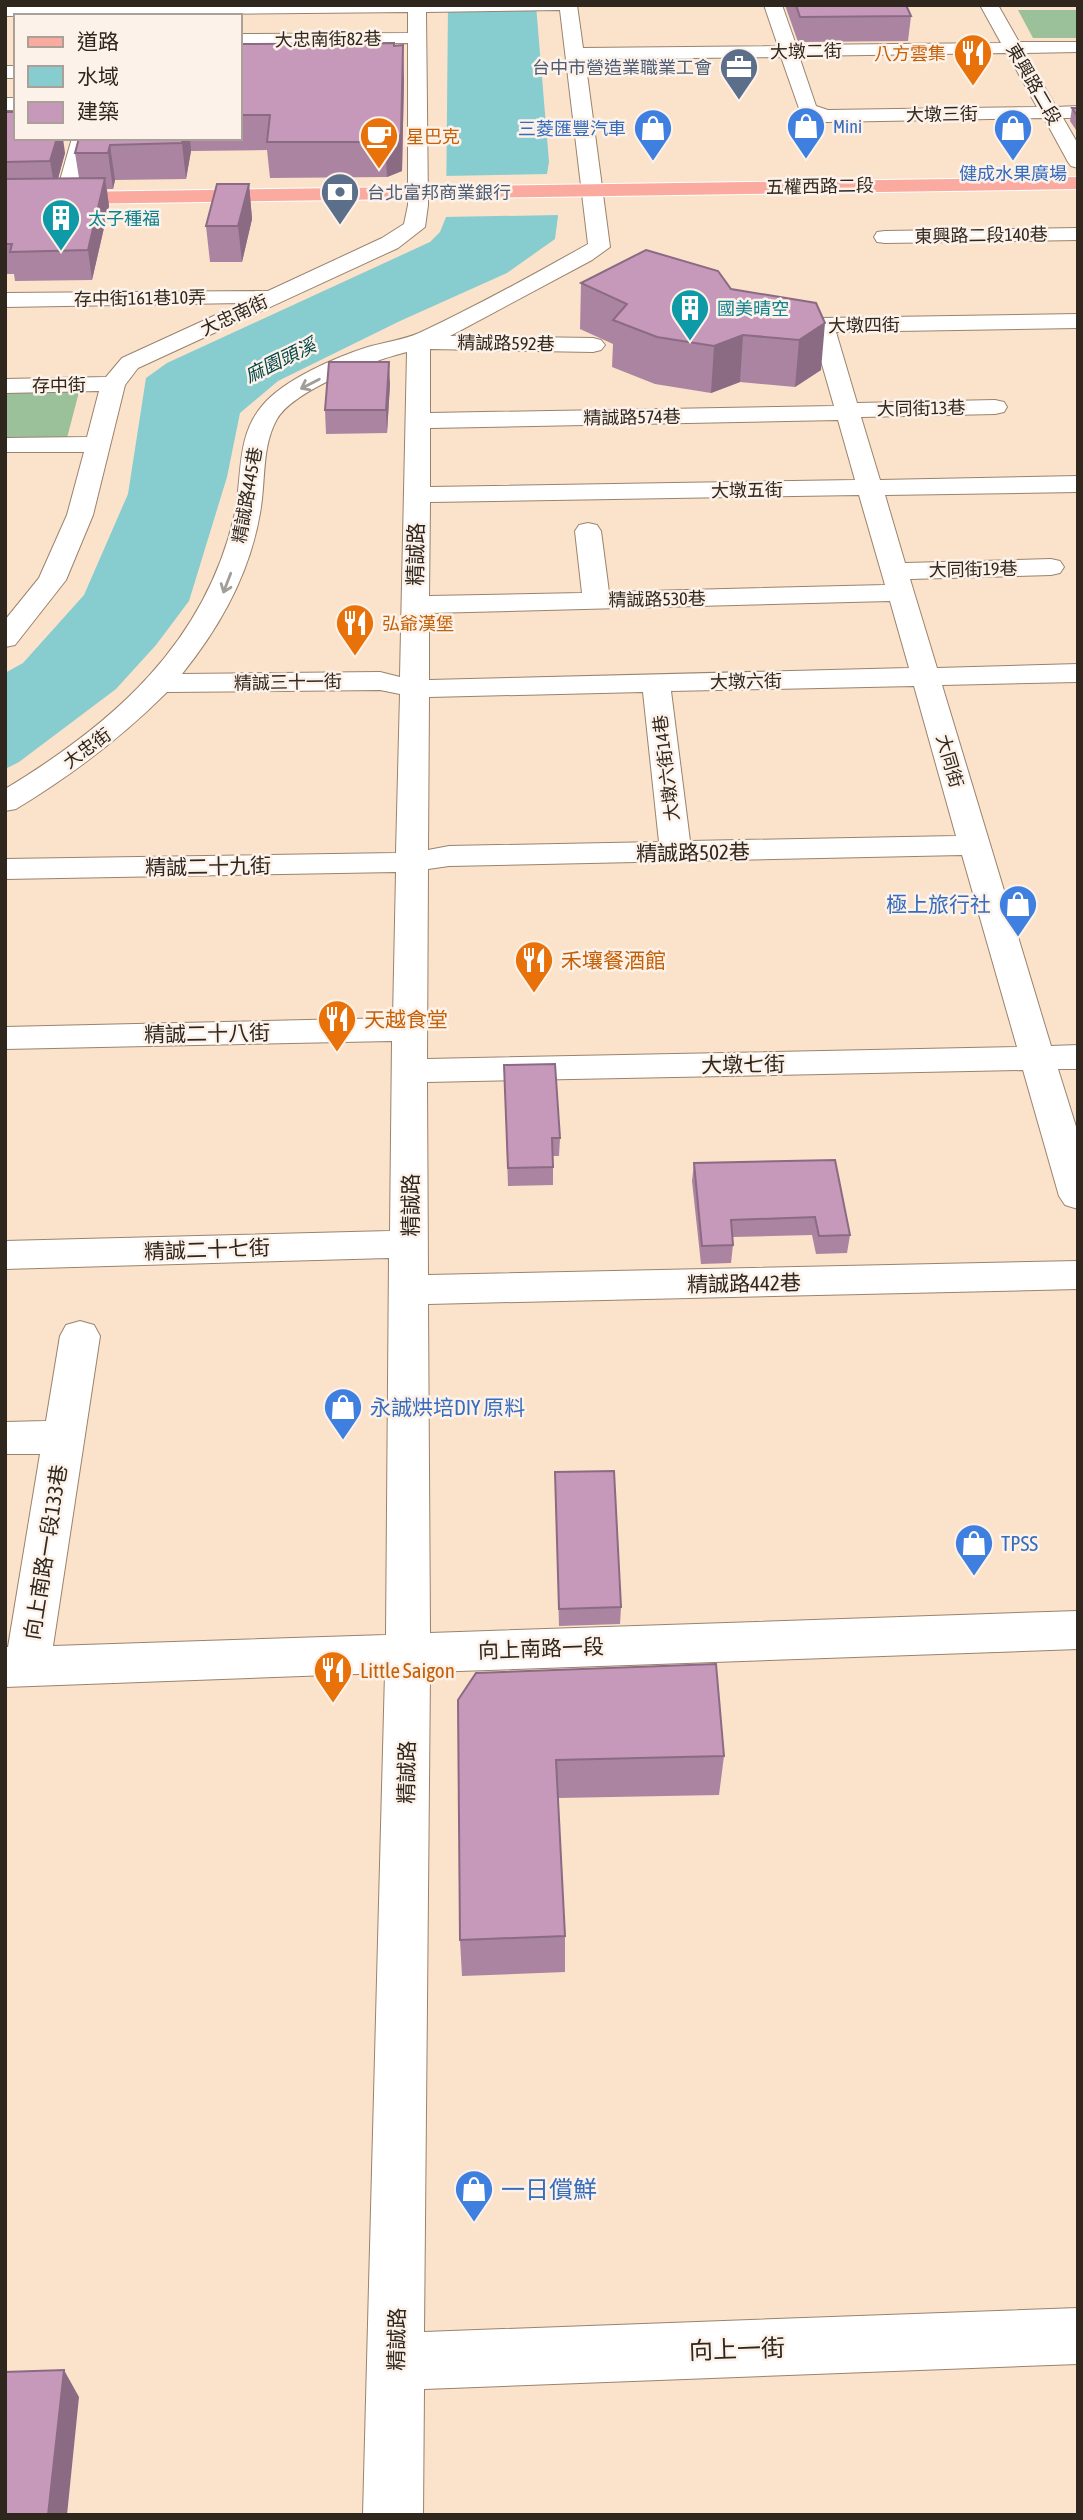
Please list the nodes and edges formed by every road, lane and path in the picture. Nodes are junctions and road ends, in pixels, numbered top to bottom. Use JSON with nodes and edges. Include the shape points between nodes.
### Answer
{"nodes":[{"id":1,"x":568,"y":5,"type":"edge"},
{"id":2,"x":774,"y":5,"type":"edge"},
{"id":3,"x":989,"y":5,"type":"edge"},
{"id":4,"x":417,"y":6,"type":"edge"},
{"id":5,"x":542,"y":6,"type":"edge"},
{"id":6,"x":446,"y":7,"type":"edge"},
{"id":7,"x":122,"y":8,"type":"edge"},
{"id":8,"x":7,"y":10,"type":"edge"},
{"id":9,"x":172,"y":10,"type":"edge"},
{"id":10,"x":417,"y":38,"type":"junction"},
{"id":11,"x":242,"y":39,"type":"edge"},
{"id":12,"x":1078,"y":47,"type":"edge"},
{"id":13,"x":1013,"y":48,"type":"junction"},
{"id":14,"x":788,"y":51,"type":"junction"},
{"id":15,"x":575,"y":54,"type":"junction"},
{"id":16,"x":1078,"y":112,"type":"edge"},
{"id":17,"x":1050,"y":113,"type":"junction"},
{"id":18,"x":81,"y":140,"type":"edge"},
{"id":19,"x":1078,"y":162,"type":"edge"},
{"id":20,"x":1078,"y":183,"type":"edge"},
{"id":21,"x":594,"y":196,"type":"junction"},
{"id":22,"x":65,"y":198,"type":"junction"},
{"id":23,"x":418,"y":198,"type":"junction"},
{"id":24,"x":5,"y":199,"type":"edge"},
{"id":25,"x":1078,"y":199,"type":"edge"},
{"id":26,"x":5,"y":212,"type":"edge"},
{"id":27,"x":1078,"y":234,"type":"edge"},
{"id":28,"x":885,"y":237,"type":"dead end"},
{"id":29,"x":575,"y":261,"type":"junction"},
{"id":30,"x":601,"y":268,"type":"dead end"},
{"id":31,"x":275,"y":295,"type":"junction"},
{"id":32,"x":5,"y":300,"type":"edge"},
{"id":33,"x":771,"y":318,"type":"edge"},
{"id":34,"x":1078,"y":321,"type":"edge"},
{"id":35,"x":822,"y":325,"type":"junction"},
{"id":36,"x":419,"y":342,"type":"junction"},
{"id":37,"x":593,"y":345,"type":"edge"},
{"id":38,"x":113,"y":384,"type":"junction"},
{"id":39,"x":5,"y":386,"type":"edge"},
{"id":40,"x":995,"y":407,"type":"dead end"},
{"id":41,"x":847,"y":412,"type":"junction"},
{"id":42,"x":416,"y":421,"type":"junction"},
{"id":43,"x":97,"y":444,"type":"junction"},
{"id":44,"x":5,"y":445,"type":"edge"},
{"id":45,"x":1078,"y":484,"type":"edge"},
{"id":46,"x":870,"y":488,"type":"junction"},
{"id":47,"x":415,"y":495,"type":"junction"},
{"id":48,"x":588,"y":531,"type":"dead end"},
{"id":49,"x":1051,"y":567,"type":"dead end"},
{"id":50,"x":897,"y":582,"type":"junction"},
{"id":51,"x":596,"y":600,"type":"junction"},
{"id":52,"x":414,"y":605,"type":"junction"},
{"id":53,"x":5,"y":639,"type":"edge"},
{"id":54,"x":1078,"y":673,"type":"edge"},
{"id":55,"x":925,"y":676,"type":"junction"},
{"id":56,"x":160,"y":683,"type":"junction"},
{"id":57,"x":656,"y":683,"type":"junction"},
{"id":58,"x":415,"y":689,"type":"junction"},
{"id":59,"x":5,"y":802,"type":"edge"},
{"id":60,"x":974,"y":845,"type":"junction"},
{"id":61,"x":676,"y":852,"type":"junction"},
{"id":62,"x":411,"y":862,"type":"junction"},
{"id":63,"x":5,"y":869,"type":"edge"},
{"id":64,"x":410,"y":1029,"type":"junction"},
{"id":65,"x":5,"y":1038,"type":"edge"},
{"id":66,"x":1078,"y":1057,"type":"edge"},
{"id":67,"x":1038,"y":1058,"type":"junction"},
{"id":68,"x":409,"y":1071,"type":"junction"},
{"id":69,"x":1078,"y":1196,"type":"edge"},
{"id":70,"x":410,"y":1244,"type":"junction"},
{"id":71,"x":5,"y":1255,"type":"edge"},
{"id":72,"x":1078,"y":1275,"type":"edge"},
{"id":73,"x":410,"y":1290,"type":"junction"},
{"id":74,"x":80,"y":1336,"type":"dead end"},
{"id":75,"x":63,"y":1437,"type":"junction"},
{"id":76,"x":5,"y":1438,"type":"edge"},
{"id":77,"x":1078,"y":1630,"type":"edge"},
{"id":78,"x":408,"y":1652,"type":"junction"},
{"id":79,"x":16,"y":1667,"type":"edge"},
{"id":80,"x":1078,"y":2336,"type":"edge"},
{"id":81,"x":396,"y":2362,"type":"junction"},
{"id":82,"x":393,"y":2515,"type":"edge"}],
"edges":[{"from":1,"to":5,"type":"street"},
{"from":1,"to":15,"type":"street"},
{"from":2,"to":14,"type":"street"},
{"from":3,"to":13,"type":"street","name":"東興路二段"},
{"from":4,"to":6,"type":"street"},
{"from":4,"to":9,"type":"street"},
{"from":4,"to":10,"type":"street","name":"大忠南街"},
{"from":5,"to":6,"type":"street"},
{"from":7,"to":8,"type":"street"},
{"from":7,"to":9,"type":"street"},
{"from":10,"to":11,"type":"street","name":"大忠南街82巷"},
{"from":10,"to":23,"type":"street","name":"大忠南街","via":[[410,68]]},
{"from":12,"to":13,"type":"street","name":"大墩二街"},
{"from":13,"to":14,"type":"street","name":"大墩二街"},
{"from":13,"to":17,"type":"street","name":"東興路二段"},
{"from":14,"to":15,"type":"street","name":"大墩二街"},
{"from":14,"to":17,"type":"street","name":"大墩三街","via":[[808,110],[826,116]]},
{"from":15,"to":21,"type":"street"},
{"from":16,"to":17,"type":"street","name":"大墩三街"},
{"from":17,"to":19,"type":"street","name":"東興路二段"},
{"from":18,"to":22,"type":"street"},
{"from":20,"to":21,"type":"main road","name":"五權西路二段"},
{"from":21,"to":23,"type":"main road","name":"五權西路二段"},
{"from":21,"to":25,"type":"main road","name":"五權西路二段"},
{"from":21,"to":29,"type":"street","via":[[599,247]]},
{"from":22,"to":23,"type":"main road"},
{"from":22,"to":24,"type":"main road"},
{"from":23,"to":26,"type":"main road"},
{"from":23,"to":31,"type":"street","name":"大忠南街","via":[[414,227],[390,243]]},
{"from":27,"to":28,"type":"street","name":"東興路二段140巷"},
{"from":29,"to":30,"type":"street"},
{"from":29,"to":36,"type":"street"},
{"from":31,"to":32,"type":"street","name":"存中街161巷10弄"},
{"from":31,"to":38,"type":"street","name":"大忠南街","via":[[130,363]]},
{"from":33,"to":35,"type":"street","name":"大墩四街","via":[[797,326]]},
{"from":34,"to":35,"type":"street","name":"大墩四街"},
{"from":35,"to":41,"type":"street","name":"大同街"},
{"from":36,"to":37,"type":"street","name":"精誠路592巷"},
{"from":36,"to":42,"type":"street","name":"精誠路"},
{"from":36,"to":56,"type":"street","name":"精誠路445巷","one_way":true,"via":[[370,354],[296,391],[272,409],[258,430],[247,517],[226,587]]},
{"from":38,"to":39,"type":"street","name":"存中街"},
{"from":38,"to":43,"type":"street","name":"大忠南街"},
{"from":40,"to":41,"type":"street","name":"大同街13巷"},
{"from":41,"to":42,"type":"street","name":"精誠路574巷"},
{"from":41,"to":46,"type":"street","name":"大同街"},
{"from":42,"to":47,"type":"street","name":"精誠路"},
{"from":43,"to":44,"type":"street"},
{"from":43,"to":53,"type":"street","name":"大忠南街","via":[[80,515],[52,580]]},
{"from":45,"to":46,"type":"street","name":"大墩五街"},
{"from":46,"to":47,"type":"street","name":"大墩五街"},
{"from":46,"to":50,"type":"street","name":"大同街"},
{"from":47,"to":52,"type":"street","name":"精誠路"},
{"from":48,"to":51,"type":"street"},
{"from":49,"to":50,"type":"street","name":"大同街19巷"},
{"from":50,"to":51,"type":"street","name":"精誠路530巷"},
{"from":50,"to":55,"type":"street","name":"大同街"},
{"from":51,"to":52,"type":"street","name":"精誠路530巷"},
{"from":52,"to":58,"type":"street","name":"精誠路"},
{"from":54,"to":55,"type":"street","name":"大墩六街"},
{"from":55,"to":57,"type":"street","name":"大墩六街"},
{"from":55,"to":60,"type":"street","name":"大同街"},
{"from":56,"to":58,"type":"street","name":"精誠三十一街","via":[[380,681]]},
{"from":56,"to":59,"type":"street","name":"大忠街","via":[[116,727]]},
{"from":57,"to":58,"type":"street","name":"大墩六街"},
{"from":57,"to":61,"type":"street","name":"大墩六街14巷"},
{"from":58,"to":62,"type":"street","name":"精誠路"},
{"from":60,"to":61,"type":"street","name":"精誠路502巷"},
{"from":60,"to":67,"type":"street","name":"大同街"},
{"from":61,"to":62,"type":"street","name":"精誠路502巷","via":[[449,856]]},
{"from":62,"to":63,"type":"street","name":"精誠二十九街"},
{"from":62,"to":64,"type":"street","name":"精誠路"},
{"from":64,"to":65,"type":"street","name":"精誠二十八街"},
{"from":64,"to":68,"type":"street","name":"精誠路"},
{"from":66,"to":67,"type":"street","name":"大墩七街"},
{"from":67,"to":68,"type":"street","name":"大墩七街"},
{"from":67,"to":69,"type":"street","name":"大同街"},
{"from":68,"to":70,"type":"street","name":"精誠路"},
{"from":70,"to":71,"type":"street","name":"精誠二十七街"},
{"from":70,"to":73,"type":"street","name":"精誠路"},
{"from":72,"to":73,"type":"street","name":"精誠路442巷"},
{"from":73,"to":78,"type":"street","name":"精誠路"},
{"from":74,"to":75,"type":"street","name":"向上南路一段133巷"},
{"from":75,"to":76,"type":"street","name":"向上南路一段133巷"},
{"from":75,"to":79,"type":"street","name":"向上南路一段133巷"},
{"from":77,"to":78,"type":"street","name":"向上南路一段"},
{"from":78,"to":79,"type":"street","name":"向上南路一段"},
{"from":78,"to":81,"type":"street","name":"精誠路"},
{"from":80,"to":81,"type":"street","name":"向上一街"},
{"from":81,"to":82,"type":"street","name":"精誠路"}]}
